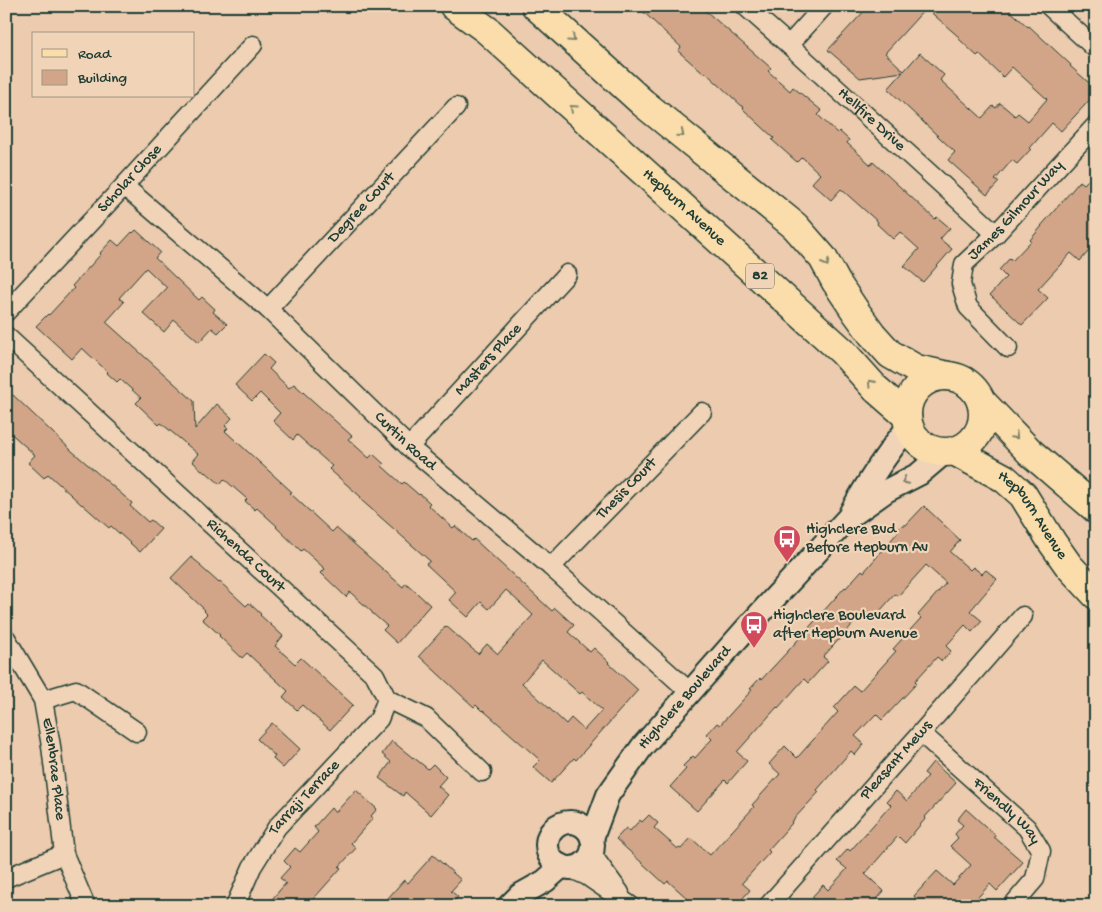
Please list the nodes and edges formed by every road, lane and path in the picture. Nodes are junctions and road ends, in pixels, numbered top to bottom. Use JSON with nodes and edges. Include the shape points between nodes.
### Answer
{"nodes":[{"id":1,"x":454,"y":6,"type":"edge"},
{"id":2,"x":536,"y":6,"type":"edge"},
{"id":3,"x":745,"y":6,"type":"edge"},
{"id":4,"x":824,"y":6,"type":"edge"},
{"id":5,"x":1049,"y":6,"type":"edge"},
{"id":6,"x":253,"y":45,"type":"dead end"},
{"id":7,"x":789,"y":45,"type":"junction"},
{"id":8,"x":1096,"y":49,"type":"edge"},
{"id":9,"x":456,"y":107,"type":"dead end"},
{"id":10,"x":1096,"y":125,"type":"edge"},
{"id":11,"x":124,"y":186,"type":"junction"},
{"id":12,"x":996,"y":234,"type":"junction"},
{"id":13,"x":567,"y":274,"type":"dead end"},
{"id":14,"x":268,"y":309,"type":"junction"},
{"id":15,"x":6,"y":312,"type":"edge"},
{"id":16,"x":6,"y":336,"type":"edge"},
{"id":17,"x":1008,"y":348,"type":"dead end"},
{"id":18,"x":948,"y":376,"type":"junction"},
{"id":19,"x":981,"y":401,"type":"junction"},
{"id":20,"x":702,"y":412,"type":"dead end"},
{"id":21,"x":908,"y":421,"type":"junction"},
{"id":22,"x":408,"y":447,"type":"junction"},
{"id":23,"x":949,"y":452,"type":"junction"},
{"id":24,"x":1096,"y":509,"type":"edge"},
{"id":25,"x":848,"y":518,"type":"junction"},
{"id":26,"x":551,"y":567,"type":"junction"},
{"id":27,"x":1096,"y":595,"type":"edge"},
{"id":28,"x":1023,"y":616,"type":"dead end"},
{"id":29,"x":6,"y":638,"type":"edge"},
{"id":30,"x":690,"y":692,"type":"junction"},
{"id":31,"x":387,"y":699,"type":"junction"},
{"id":32,"x":43,"y":700,"type":"junction"},
{"id":33,"x":137,"y":732,"type":"dead end"},
{"id":34,"x":921,"y":733,"type":"junction"},
{"id":35,"x":482,"y":772,"type":"dead end"},
{"id":36,"x":608,"y":794,"type":"junction"},
{"id":37,"x":574,"y":822,"type":"junction"},
{"id":38,"x":592,"y":846,"type":"junction"},
{"id":39,"x":64,"y":854,"type":"junction"},
{"id":40,"x":560,"y":861,"type":"junction"},
{"id":41,"x":6,"y":878,"type":"edge"},
{"id":42,"x":515,"y":900,"type":"edge"},
{"id":43,"x":629,"y":904,"type":"edge"},
{"id":44,"x":86,"y":906,"type":"edge"},
{"id":45,"x":235,"y":906,"type":"edge"},
{"id":46,"x":768,"y":906,"type":"edge"},
{"id":47,"x":1012,"y":906,"type":"edge"}],
"edges":[{"from":21,"to":1,"type":"main road","name":"Hepburn Avenue","number":"82","one_way":true,"via":[[842,351],[487,30]]},
{"from":2,"to":18,"type":"main road","one_way":true,"via":[[643,103],[795,226],[823,258],[856,312],[890,354],[916,369]]},
{"from":3,"to":7,"type":"street","name":"Hellfire Drive"},
{"from":4,"to":7,"type":"street"},
{"from":5,"to":8,"type":"street"},
{"from":6,"to":11,"type":"street","name":"Scholar Close"},
{"from":7,"to":12,"type":"street","name":"Hellfire Drive"},
{"from":9,"to":14,"type":"street","name":"Degree Court"},
{"from":10,"to":12,"type":"street","name":"James Gilmour Way"},
{"from":11,"to":14,"type":"street","name":"Curtin Road"},
{"from":11,"to":15,"type":"street","name":"Scholar Close"},
{"from":12,"to":17,"type":"street","name":"James Gilmour Way","via":[[964,264],[961,284],[968,307]]},
{"from":13,"to":22,"type":"street","name":"Masters Place"},
{"from":14,"to":22,"type":"street","name":"Curtin Road"},
{"from":16,"to":31,"type":"street","name":"Richenda Court","via":[[375,675]]},
{"from":18,"to":19,"type":"main road","via":[[962,380],[974,389]]},
{"from":18,"to":21,"type":"main road","via":[[922,383],[913,393],[908,405]]},
{"from":19,"to":23,"type":"main road","via":[[983,419],[976,436],[962,448]]},
{"from":19,"to":24,"type":"main road","one_way":true,"via":[[1030,452]]},
{"from":20,"to":26,"type":"street","name":"Thesis Court"},
{"from":21,"to":23,"type":"main road","name":"Hepburn Avenue","number":"82","via":[[911,432],[920,442],[931,450]]},
{"from":21,"to":25,"type":"street","name":"Highclere Boulevard"},
{"from":22,"to":26,"type":"street","name":"Curtin Road"},
{"from":23,"to":25,"type":"street","name":"Highclere Boulevard","one_way":true},
{"from":23,"to":27,"type":"main road","name":"Hepburn Avenue","number":"82","via":[[1004,478],[1023,495],[1069,566]]},
{"from":25,"to":30,"type":"street","name":"Highclere Boulevard"},
{"from":26,"to":30,"type":"street","name":"Curtin Road"},
{"from":28,"to":34,"type":"street","name":"Pleasant Mews"},
{"from":29,"to":32,"type":"street","name":"Ellenbrae Place"},
{"from":30,"to":36,"type":"street","name":"Highclere Boulevard","via":[[642,747]]},
{"from":31,"to":35,"type":"street","via":[[426,718]]},
{"from":31,"to":45,"type":"street","name":"Tarraji Terrace","via":[[379,719],[277,827],[252,867]]},
{"from":32,"to":33,"type":"street","via":[[76,690]]},
{"from":32,"to":39,"type":"street","name":"Ellenbrae Place"},
{"from":34,"to":46,"type":"street","name":"Pleasant Mews"},
{"from":34,"to":47,"type":"street","name":"Friendly Way","via":[[1027,828],[1041,851],[1035,879]]},
{"from":36,"to":37,"type":"street","name":"Highclere Boulevard"},
{"from":36,"to":38,"type":"street","name":"Highclere Boulevard"},
{"from":37,"to":38,"type":"street","via":[[590,832]]},
{"from":37,"to":40,"type":"street","name":"Highclere Boulevard","via":[[559,824],[549,836],[547,843]]},
{"from":38,"to":40,"type":"street","via":[[583,864],[576,867]]},
{"from":38,"to":43,"type":"street"},
{"from":39,"to":41,"type":"street"},
{"from":39,"to":44,"type":"street","name":"Ellenbrae Place"},
{"from":40,"to":42,"type":"street","via":[[545,881]]},
{"from":40,"to":43,"type":"street"}]}
